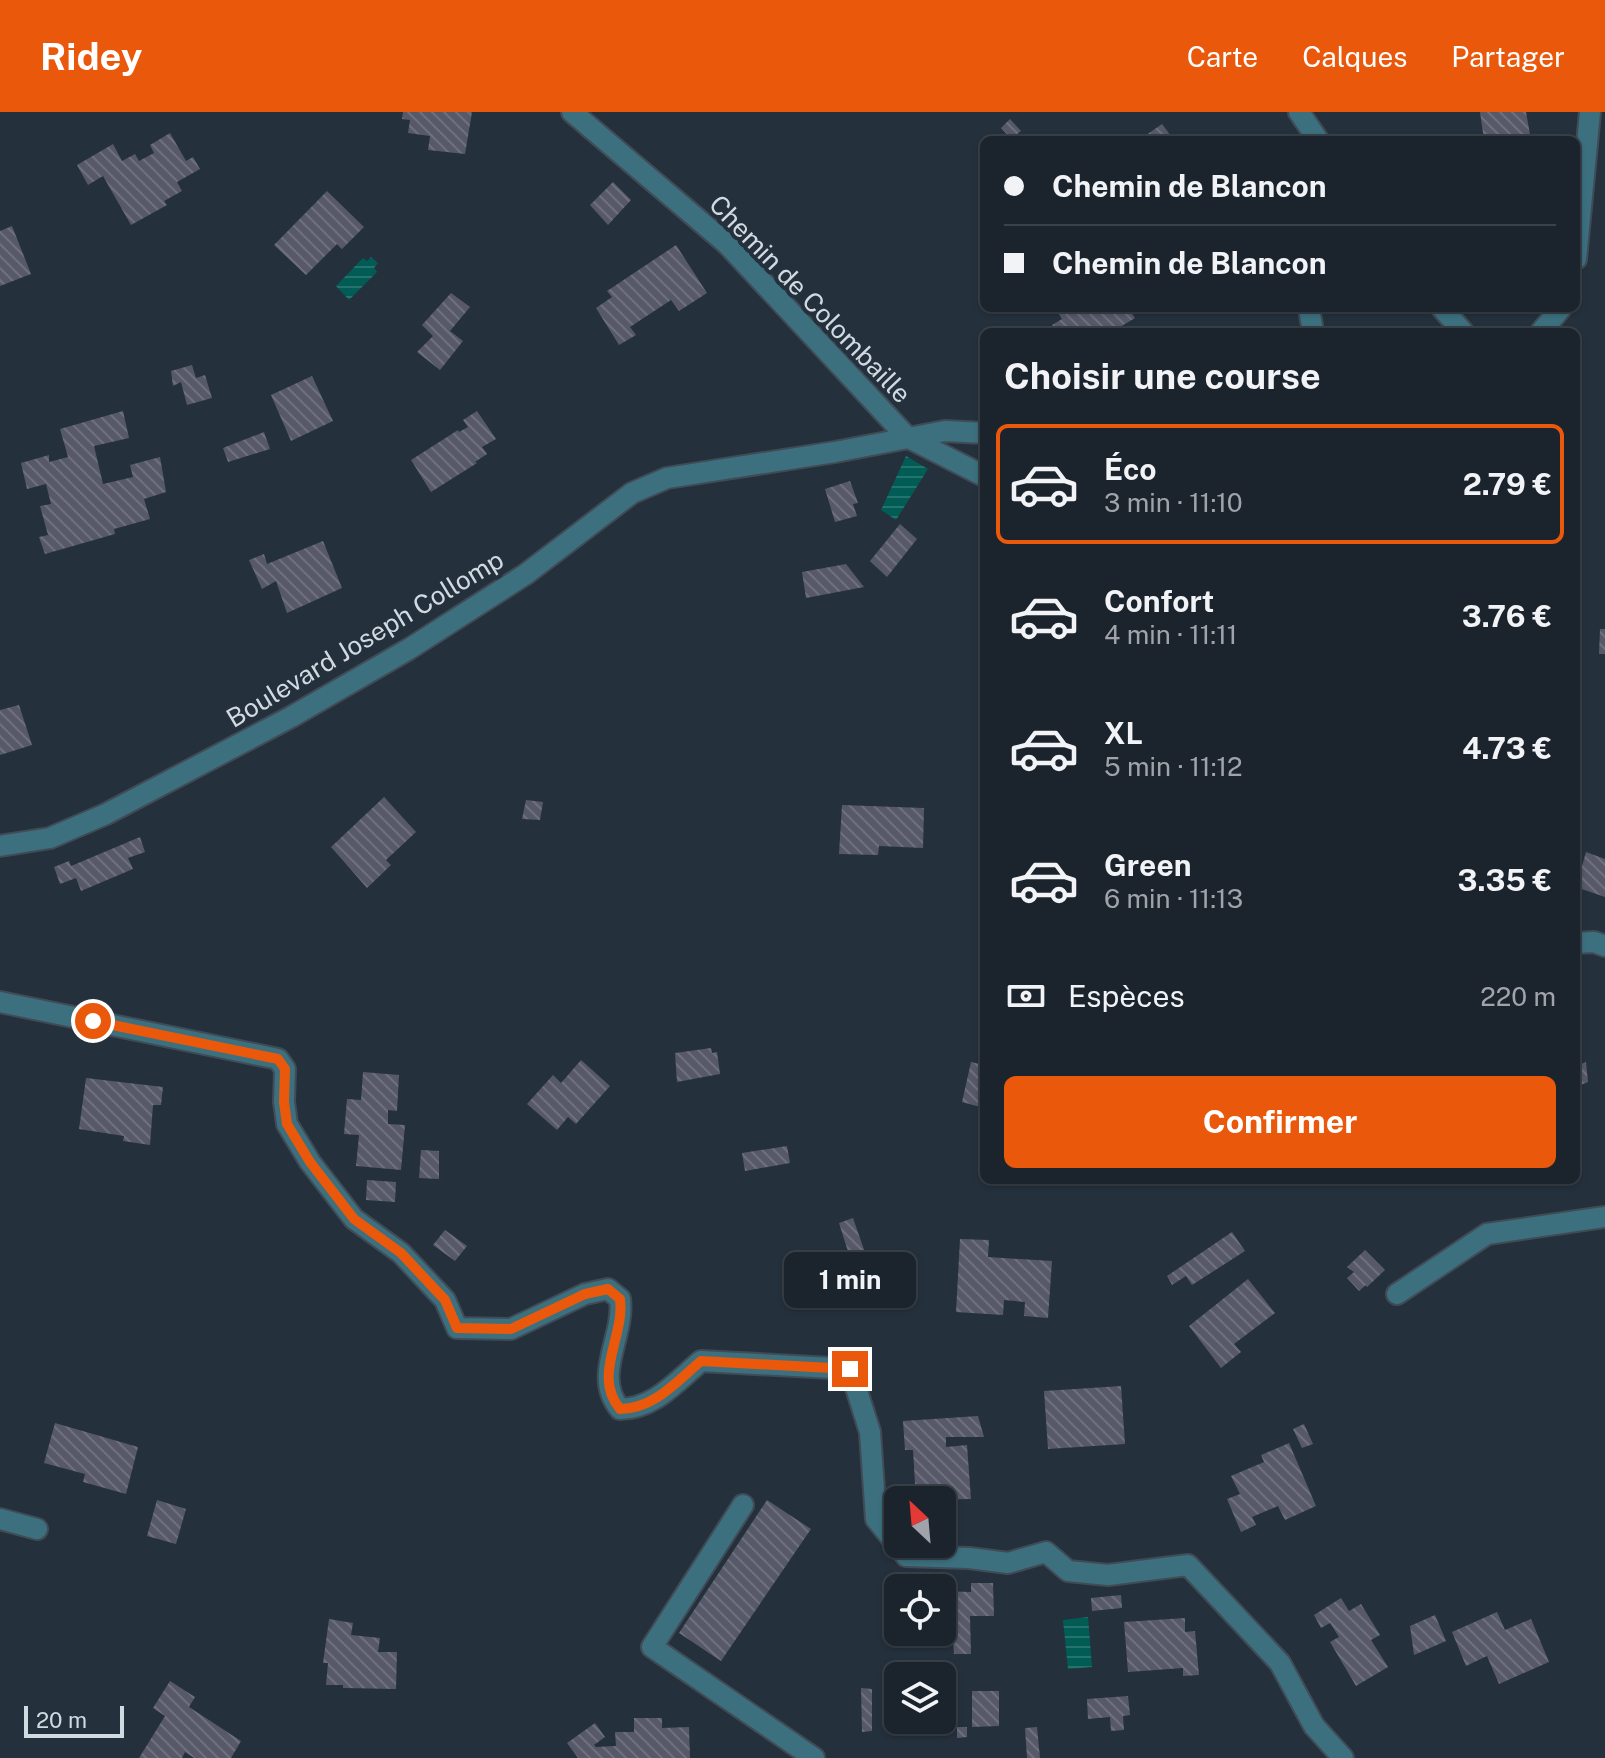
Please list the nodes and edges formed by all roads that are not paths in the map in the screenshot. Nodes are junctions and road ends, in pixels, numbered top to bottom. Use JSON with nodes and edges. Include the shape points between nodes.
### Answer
{"nodes":[{"id":1,"x":572,"y":112,"type":"edge"},
{"id":2,"x":1299,"y":112,"type":"edge"},
{"id":3,"x":1590,"y":112,"type":"edge"},
{"id":4,"x":1315,"y":136,"type":"edge"},
{"id":5,"x":1580,"y":217,"type":"edge"},
{"id":6,"x":1446,"y":312,"type":"edge"},
{"id":7,"x":1558,"y":312,"type":"edge"},
{"id":8,"x":1460,"y":328,"type":"edge"},
{"id":9,"x":1544,"y":328,"type":"edge"},
{"id":10,"x":980,"y":433,"type":"edge"},
{"id":11,"x":907,"y":437,"type":"junction"},
{"id":12,"x":980,"y":474,"type":"edge"},
{"id":13,"x":0,"y":846,"type":"edge"},
{"id":14,"x":1580,"y":943,"type":"edge"},
{"id":15,"x":1605,"y":946,"type":"edge"},
{"id":16,"x":0,"y":1002,"type":"edge"},
{"id":17,"x":1605,"y":1217,"type":"edge"},
{"id":18,"x":1397,"y":1294,"type":"dead end"},
{"id":19,"x":743,"y":1505,"type":"dead end"},
{"id":20,"x":0,"y":1519,"type":"edge"},
{"id":21,"x":37,"y":1529,"type":"dead end"},
{"id":22,"x":814,"y":1758,"type":"edge"},
{"id":23,"x":1343,"y":1758,"type":"edge"}],
"edges":[{"from":1,"to":11,"type":"street","name":"Chemin de Colombaille","via":[[727,244]]},
{"from":2,"to":4,"type":"street"},
{"from":3,"to":5,"type":"street"},
{"from":6,"to":8,"type":"street"},
{"from":7,"to":9,"type":"street"},
{"from":10,"to":11,"type":"street","name":"Boulevard Joseph Collomp"},
{"from":11,"to":12,"type":"street","name":"Chemin de Colombaille"},
{"from":11,"to":13,"type":"street","name":"Boulevard Joseph Collomp","via":[[667,478],[632,493],[526,574],[291,717],[106,814],[50,838]]},
{"from":14,"to":15,"type":"street"},
{"from":16,"to":23,"type":"street","via":[[278,1059],[285,1069],[287,1124],[310,1162],[354,1219],[401,1253],[445,1300],[457,1328],[511,1329],[585,1294],[608,1289],[620,1299],[622,1312],[607,1375],[611,1398],[620,1409],[638,1409],[701,1361],[850,1369],[870,1432],[876,1519],[906,1556],[1008,1563],[1046,1552],[1068,1571],[1108,1575],[1188,1565],[1280,1663],[1314,1726]]},
{"from":17,"to":18,"type":"street","via":[[1487,1234]]},
{"from":19,"to":22,"type":"street","via":[[652,1647]]},
{"from":20,"to":21,"type":"street"}]}
